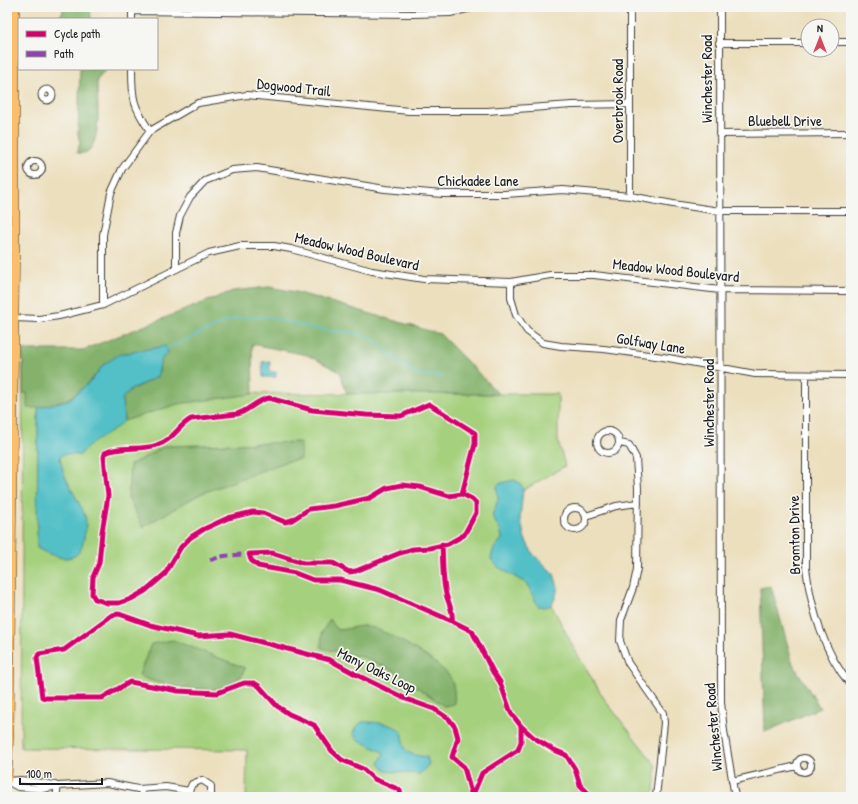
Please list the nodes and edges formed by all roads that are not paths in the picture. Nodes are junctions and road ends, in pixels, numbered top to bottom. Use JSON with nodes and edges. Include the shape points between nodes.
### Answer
{"nodes":[{"id":1,"x":476,"y":7,"type":"edge"},
{"id":2,"x":630,"y":7,"type":"edge"},
{"id":3,"x":720,"y":7,"type":"edge"},
{"id":4,"x":132,"y":9,"type":"edge"},
{"id":5,"x":12,"y":10,"type":"edge"},
{"id":6,"x":413,"y":10,"type":"edge"},
{"id":7,"x":800,"y":42,"type":"edge"},
{"id":8,"x":840,"y":42,"type":"edge"},
{"id":9,"x":851,"y":42,"type":"edge"},
{"id":10,"x":719,"y":43,"type":"junction"},
{"id":11,"x":132,"y":70,"type":"edge"},
{"id":12,"x":630,"y":104,"type":"junction"},
{"id":13,"x":150,"y":131,"type":"junction"},
{"id":14,"x":851,"y":133,"type":"edge"},
{"id":15,"x":719,"y":134,"type":"junction"},
{"id":16,"x":15,"y":169,"type":"junction"},
{"id":17,"x":29,"y":169,"type":"dead end"},
{"id":18,"x":630,"y":196,"type":"junction"},
{"id":19,"x":720,"y":211,"type":"junction"},
{"id":20,"x":851,"y":211,"type":"edge"},
{"id":21,"x":176,"y":270,"type":"junction"},
{"id":22,"x":511,"y":282,"type":"junction"},
{"id":23,"x":720,"y":290,"type":"junction"},
{"id":24,"x":851,"y":291,"type":"edge"},
{"id":25,"x":103,"y":305,"type":"junction"},
{"id":26,"x":14,"y":318,"type":"junction"},
{"id":27,"x":721,"y":368,"type":"junction"},
{"id":28,"x":806,"y":375,"type":"junction"},
{"id":29,"x":851,"y":375,"type":"edge"},
{"id":30,"x":620,"y":443,"type":"dead end"},
{"id":31,"x":638,"y":503,"type":"junction"},
{"id":32,"x":586,"y":516,"type":"dead end"},
{"id":33,"x":9,"y":633,"type":"edge"},
{"id":34,"x":851,"y":685,"type":"edge"},
{"id":35,"x":8,"y":698,"type":"edge"},
{"id":36,"x":797,"y":766,"type":"dead end"},
{"id":37,"x":7,"y":780,"type":"edge"},
{"id":38,"x":732,"y":781,"type":"junction"},
{"id":39,"x":58,"y":786,"type":"junction"},
{"id":40,"x":142,"y":789,"type":"junction"},
{"id":41,"x":190,"y":794,"type":"edge"},
{"id":42,"x":56,"y":797,"type":"edge"},
{"id":43,"x":141,"y":797,"type":"edge"},
{"id":44,"x":211,"y":797,"type":"edge"},
{"id":45,"x":656,"y":797,"type":"edge"},
{"id":46,"x":735,"y":797,"type":"edge"}],
"edges":[{"from":1,"to":6,"type":"street","via":[[450,13]]},
{"from":2,"to":12,"type":"street","name":"Overbrook Road"},
{"from":3,"to":10,"type":"street","name":"Winchester Road"},
{"from":4,"to":6,"type":"street"},
{"from":5,"to":16,"type":"main road"},
{"from":7,"to":10,"type":"street"},
{"from":8,"to":9,"type":"street"},
{"from":10,"to":15,"type":"street","name":"Winchester Road"},
{"from":11,"to":13,"type":"street","via":[[133,101]]},
{"from":12,"to":13,"type":"street","name":"Dogwood Trail","via":[[487,111],[409,111],[247,95],[198,103]]},
{"from":12,"to":18,"type":"street","name":"Overbrook Road"},
{"from":13,"to":25,"type":"street","name":"Dogwood Trail","via":[[122,169],[111,193],[103,235]]},
{"from":14,"to":15,"type":"street","name":"Bluebell Drive"},
{"from":15,"to":19,"type":"street","name":"Winchester Road"},
{"from":16,"to":17,"type":"street"},
{"from":16,"to":26,"type":"main road"},
{"from":18,"to":19,"type":"street","name":"Chickadee Lane"},
{"from":18,"to":21,"type":"street","name":"Chickadee Lane","via":[[563,190],[505,194],[442,194],[385,189],[257,168],[232,170],[205,181],[190,197],[180,216],[176,233]]},
{"from":19,"to":20,"type":"street","name":"Chickadee Lane"},
{"from":19,"to":23,"type":"street","name":"Winchester Road"},
{"from":21,"to":22,"type":"street","name":"Meadow Wood Boulevard","via":[[209,253],[240,246],[274,246],[372,271],[424,279]]},
{"from":21,"to":25,"type":"street","name":"Meadow Wood Boulevard"},
{"from":22,"to":23,"type":"street","name":"Meadow Wood Boulevard","via":[[550,275],[594,275]]},
{"from":22,"to":27,"type":"street","name":"Golfway Lane","via":[[511,298],[516,315],[527,331],[543,343],[663,357]]},
{"from":23,"to":24,"type":"street","name":"Meadow Wood Boulevard"},
{"from":23,"to":27,"type":"street","name":"Winchester Road"},
{"from":25,"to":26,"type":"street","name":"Meadow Wood Boulevard","via":[[39,319]]},
{"from":26,"to":33,"type":"main road"},
{"from":27,"to":28,"type":"street","name":"Golfway Lane","via":[[755,374]]},
{"from":27,"to":38,"type":"street","name":"Winchester Road","via":[[721,702]]},
{"from":28,"to":29,"type":"street","name":"Golfway Lane"},
{"from":28,"to":34,"type":"street","name":"Bromton Drive","via":[[806,568],[820,628],[831,653]]},
{"from":30,"to":31,"type":"street","via":[[629,445],[636,458]]},
{"from":31,"to":32,"type":"street","via":[[616,506]]},
{"from":31,"to":45,"type":"street","via":[[637,569],[619,633],[628,663],[663,713]]},
{"from":33,"to":35,"type":"main road"},
{"from":35,"to":37,"type":"main road"},
{"from":36,"to":38,"type":"street"},
{"from":37,"to":39,"type":"street","via":[[18,786],[30,788]]},
{"from":38,"to":46,"type":"street","name":"Winchester Road"},
{"from":39,"to":40,"type":"street","via":[[107,783]]},
{"from":39,"to":42,"type":"street"},
{"from":40,"to":41,"type":"street","via":[[166,787]]},
{"from":40,"to":43,"type":"street"},
{"from":41,"to":44,"type":"street","via":[[195,781],[206,781],[211,786]]}]}
